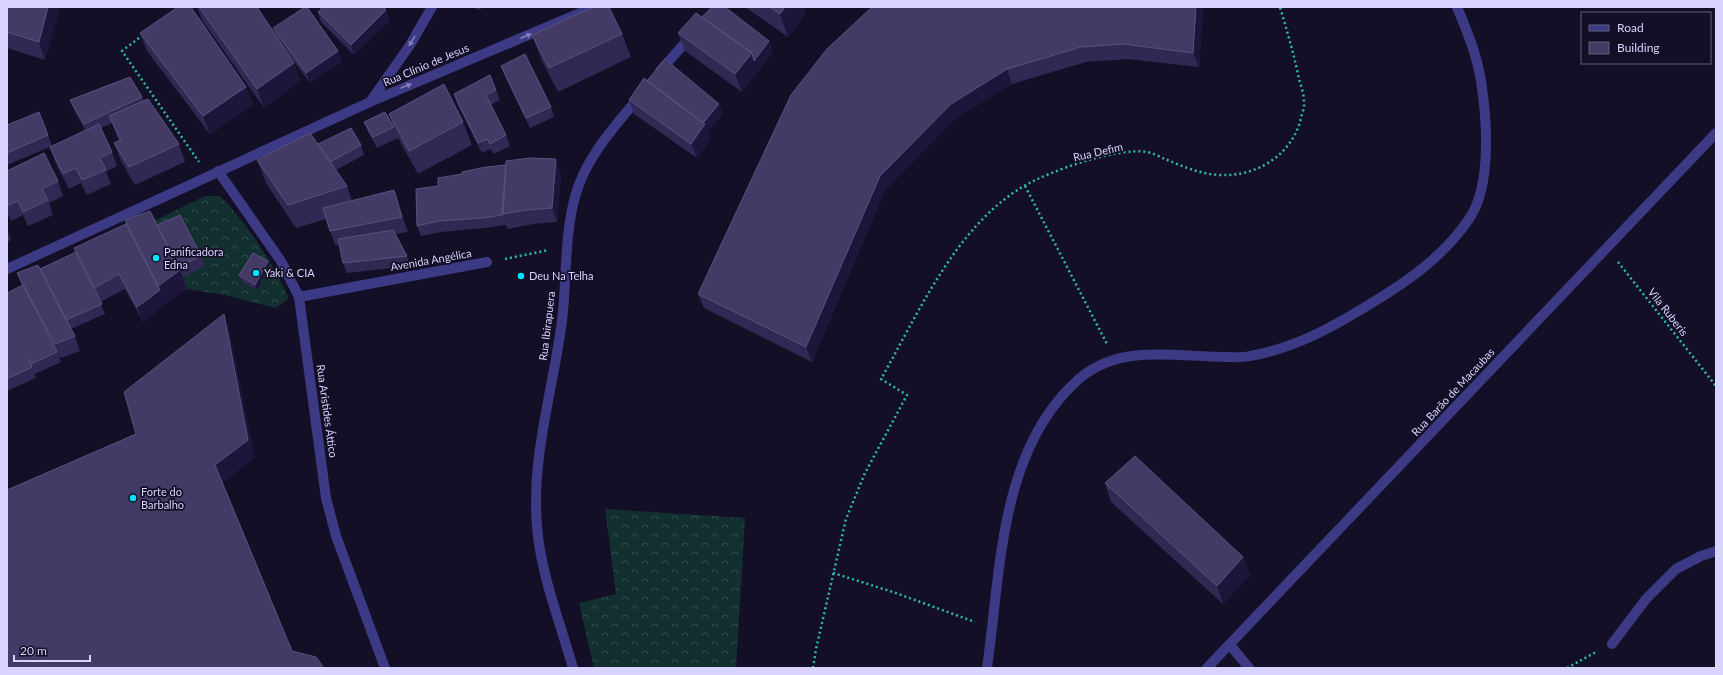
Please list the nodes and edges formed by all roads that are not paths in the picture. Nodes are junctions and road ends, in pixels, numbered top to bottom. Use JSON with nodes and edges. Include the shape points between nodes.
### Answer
{"nodes":[{"id":1,"x":432,"y":7,"type":"edge"},
{"id":2,"x":594,"y":7,"type":"edge"},
{"id":3,"x":1457,"y":7,"type":"edge"},
{"id":4,"x":701,"y":25,"type":"edge"},
{"id":5,"x":655,"y":77,"type":"edge"},
{"id":6,"x":645,"y":89,"type":"edge"},
{"id":7,"x":370,"y":102,"type":"junction"},
{"id":8,"x":1716,"y":133,"type":"edge"},
{"id":9,"x":213,"y":173,"type":"junction"},
{"id":10,"x":487,"y":262,"type":"road end"},
{"id":11,"x":7,"y":269,"type":"edge"},
{"id":12,"x":299,"y":297,"type":"junction"},
{"id":13,"x":1716,"y":551,"type":"edge"},
{"id":14,"x":1612,"y":644,"type":"road end"},
{"id":15,"x":1230,"y":645,"type":"junction"},
{"id":16,"x":386,"y":668,"type":"edge"},
{"id":17,"x":573,"y":668,"type":"edge"},
{"id":18,"x":987,"y":668,"type":"edge"},
{"id":19,"x":1207,"y":668,"type":"edge"},
{"id":20,"x":1249,"y":668,"type":"edge"}],
"edges":[{"from":1,"to":7,"type":"street","name":"Rua Clínio de Jesus","one_way":true,"via":[[410,45]]},
{"from":7,"to":2,"type":"street","name":"Rua Clínio de Jesus","one_way":true},
{"from":3,"to":18,"type":"street","via":[[1470,37],[1481,80],[1486,164],[1481,190],[1471,217],[1432,261],[1389,292],[1299,343],[1248,357],[1149,353],[1115,359],[1082,377],[1063,395],[1044,421],[1024,461],[1013,494],[1002,542]]},
{"from":4,"to":5,"type":"street"},
{"from":6,"to":17,"type":"street","name":"Rua Ibirapuera","via":[[607,136],[585,171],[575,197],[567,246],[562,320],[539,451],[536,499],[540,552]]},
{"from":7,"to":9,"type":"street"},
{"from":8,"to":15,"type":"street","name":"Rua Barão de Macaubas"},
{"from":9,"to":11,"type":"street"},
{"from":9,"to":12,"type":"street","name":"Rua Aristides Áttico","via":[[281,261]]},
{"from":10,"to":12,"type":"street","name":"Avenida Angélica"},
{"from":12,"to":16,"type":"street","name":"Rua Aristides Áttico","via":[[326,498],[336,536]]},
{"from":13,"to":14,"type":"street","via":[[1676,569],[1646,599]]},
{"from":15,"to":19,"type":"street","name":"Rua Barão de Macaubas"},
{"from":15,"to":20,"type":"street"}]}
